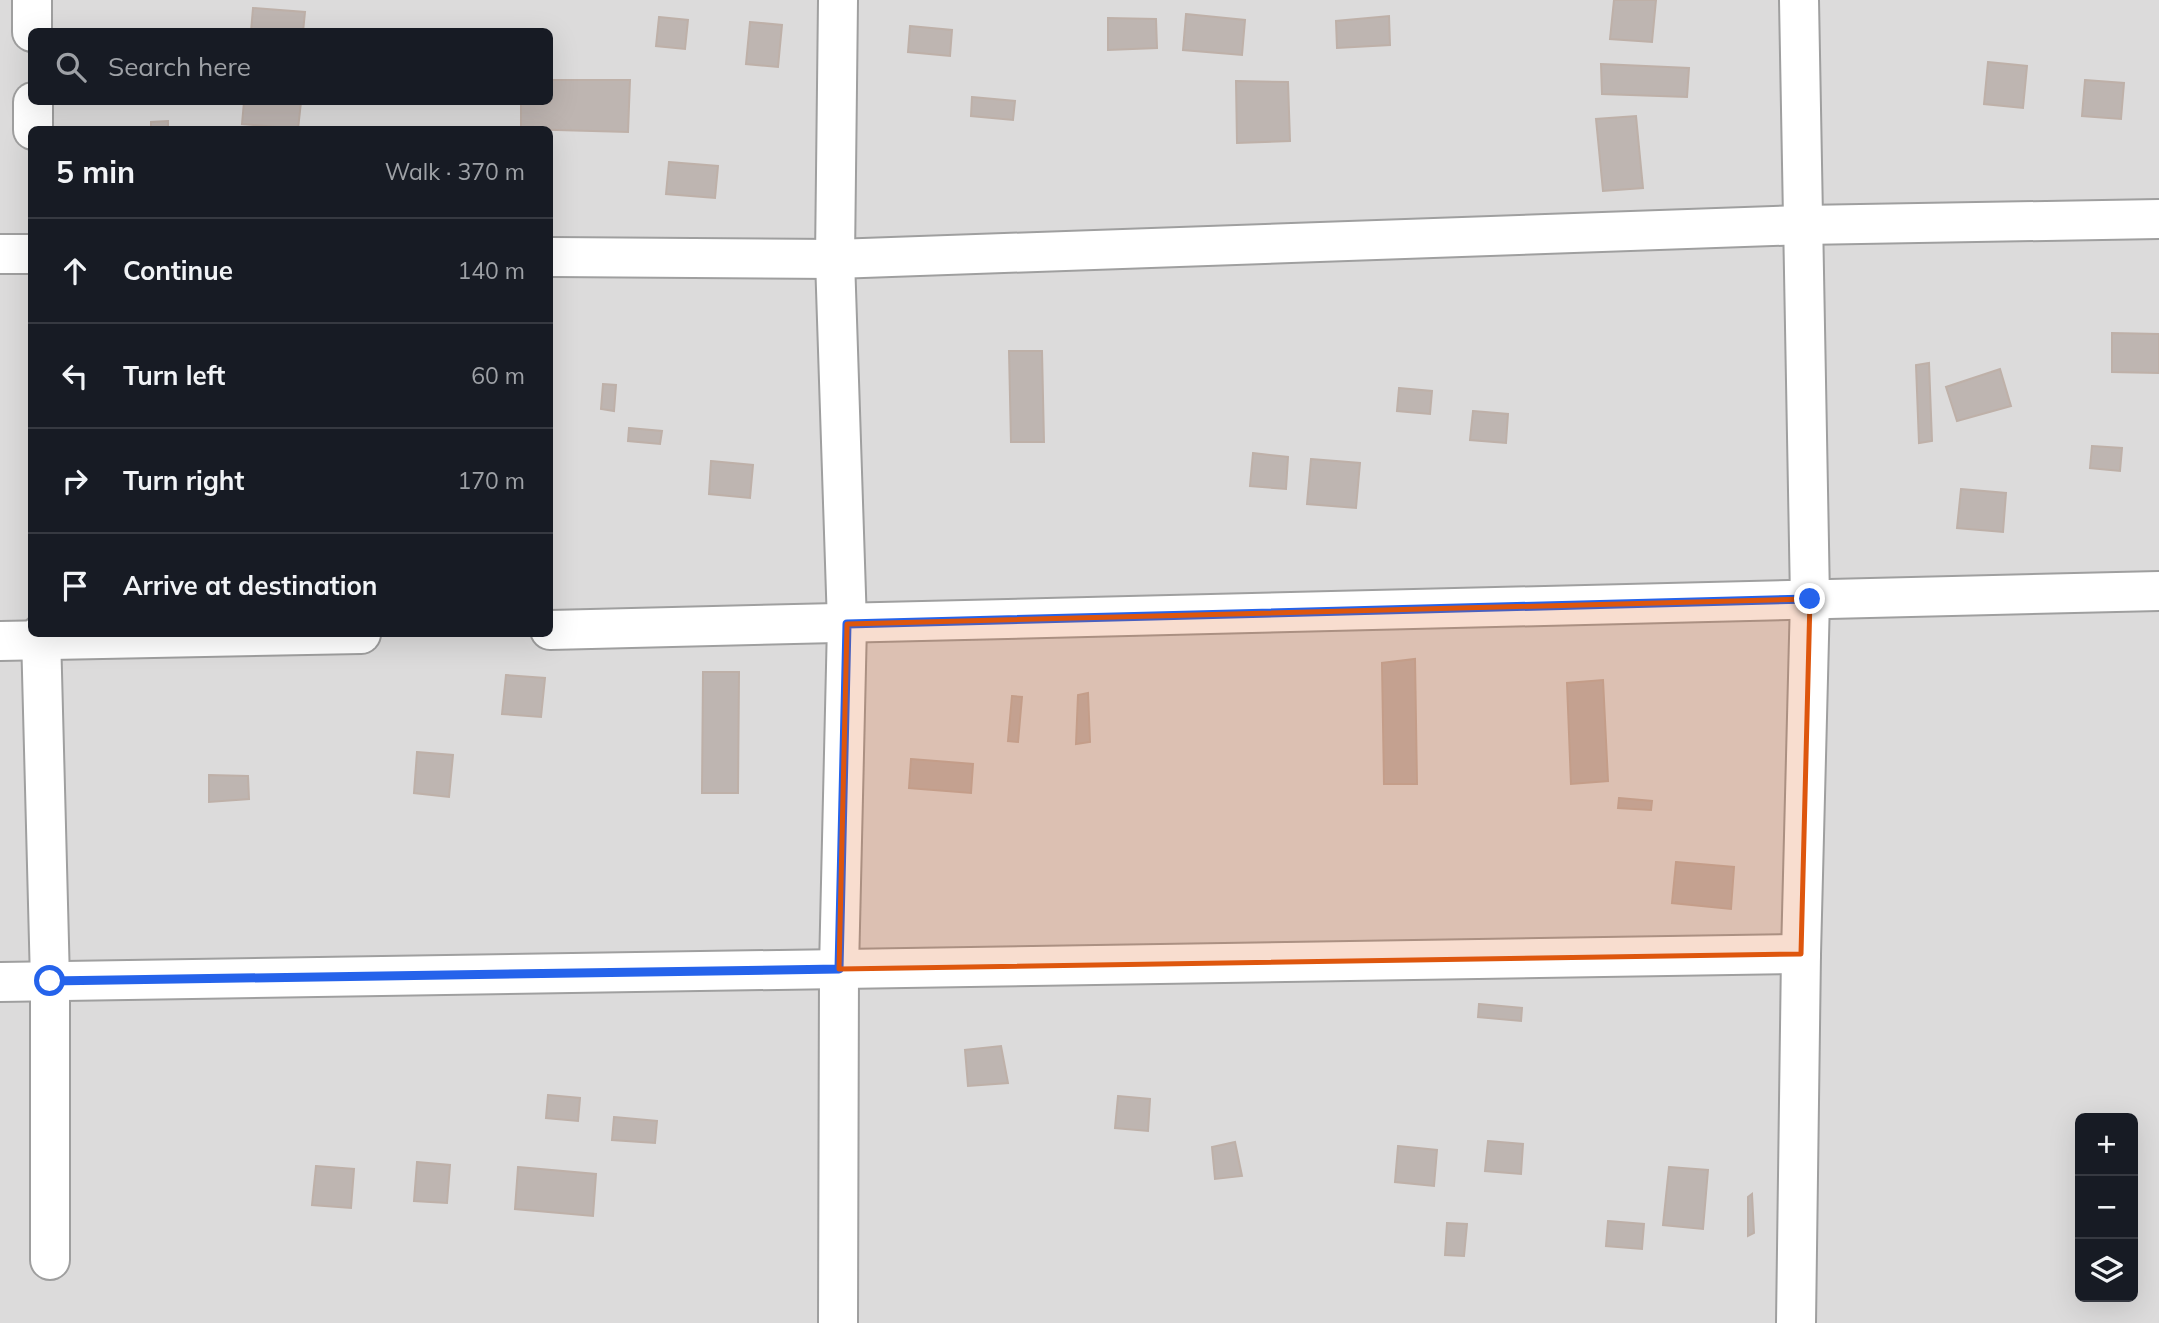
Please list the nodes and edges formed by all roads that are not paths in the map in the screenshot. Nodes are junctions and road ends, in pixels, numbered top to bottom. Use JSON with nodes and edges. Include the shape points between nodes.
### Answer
{"nodes":[{"id":1,"x":32,"y":0,"type":"edge"},
{"id":2,"x":838,"y":0,"type":"edge"},
{"id":3,"x":1799,"y":0,"type":"edge"},
{"id":4,"x":32,"y":28,"type":"edge"},
{"id":5,"x":33,"y":105,"type":"edge"},
{"id":6,"x":33,"y":126,"type":"edge"},
{"id":7,"x":2159,"y":219,"type":"edge"},
{"id":8,"x":1803,"y":225,"type":"junction"},
{"id":9,"x":0,"y":254,"type":"edge"},
{"id":10,"x":28,"y":254,"type":"edge"},
{"id":11,"x":553,"y":257,"type":"edge"},
{"id":12,"x":835,"y":259,"type":"junction"},
{"id":13,"x":2159,"y":591,"type":"edge"},
{"id":14,"x":1810,"y":599,"type":"junction"},
{"id":15,"x":847,"y":624,"type":"junction"},
{"id":16,"x":553,"y":630,"type":"edge"},
{"id":17,"x":41,"y":637,"type":"edge"},
{"id":18,"x":0,"y":641,"type":"edge"},
{"id":19,"x":1801,"y":954,"type":"junction"},
{"id":20,"x":839,"y":969,"type":"junction"},
{"id":21,"x":50,"y":981,"type":"junction"},
{"id":22,"x":0,"y":982,"type":"edge"},
{"id":23,"x":50,"y":1260,"type":"dead end"},
{"id":24,"x":838,"y":1323,"type":"edge"},
{"id":25,"x":1796,"y":1323,"type":"edge"}],
"edges":[{"from":1,"to":4,"type":"street"},
{"from":2,"to":12,"type":"street"},
{"from":3,"to":8,"type":"street"},
{"from":5,"to":6,"type":"street"},
{"from":7,"to":8,"type":"street"},
{"from":8,"to":12,"type":"street"},
{"from":8,"to":14,"type":"street"},
{"from":9,"to":10,"type":"street"},
{"from":11,"to":12,"type":"street"},
{"from":12,"to":15,"type":"street"},
{"from":13,"to":14,"type":"street"},
{"from":14,"to":15,"type":"street"},
{"from":14,"to":19,"type":"street"},
{"from":15,"to":16,"type":"street"},
{"from":15,"to":20,"type":"street"},
{"from":17,"to":18,"type":"street"},
{"from":17,"to":21,"type":"street"},
{"from":19,"to":20,"type":"street"},
{"from":19,"to":25,"type":"street"},
{"from":20,"to":21,"type":"street"},
{"from":20,"to":24,"type":"street"},
{"from":21,"to":22,"type":"street"},
{"from":21,"to":23,"type":"street"}]}
